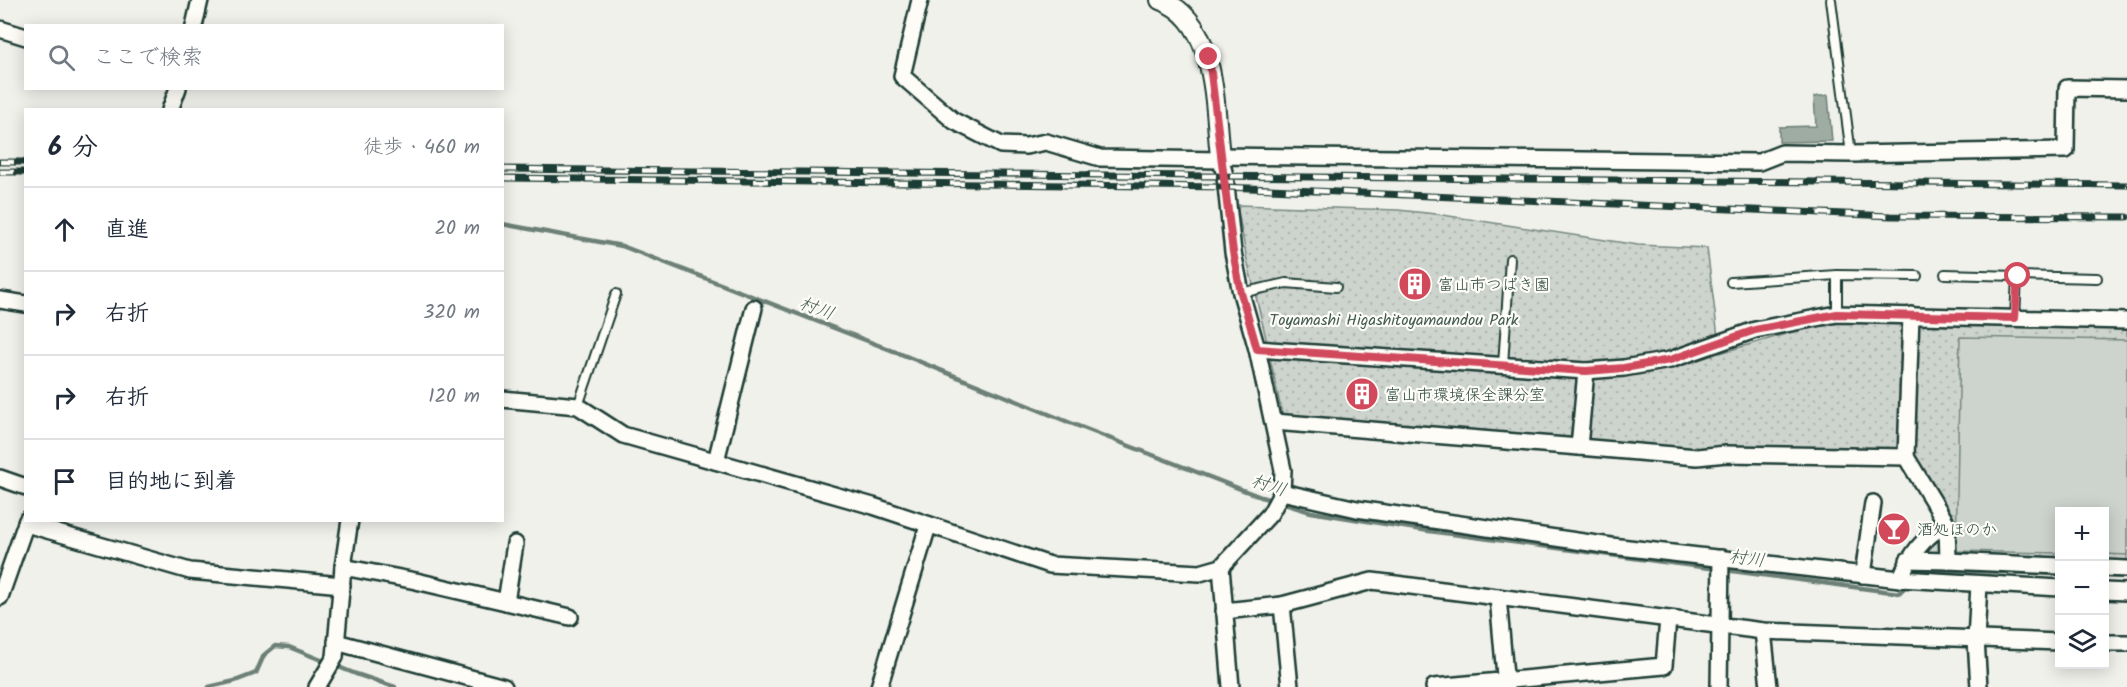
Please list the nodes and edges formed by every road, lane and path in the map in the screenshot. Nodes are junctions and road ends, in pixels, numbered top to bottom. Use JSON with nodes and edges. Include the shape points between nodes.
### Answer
{"nodes":[{"id":1,"x":200,"y":0,"type":"edge"},
{"id":2,"x":920,"y":0,"type":"edge"},
{"id":3,"x":1160,"y":0,"type":"edge"},
{"id":4,"x":1831,"y":0,"type":"edge"},
{"id":5,"x":194,"y":24,"type":"edge"},
{"id":6,"x":0,"y":29,"type":"edge"},
{"id":7,"x":24,"y":36,"type":"edge"},
{"id":8,"x":2127,"y":89,"type":"edge"},
{"id":9,"x":177,"y":90,"type":"edge"},
{"id":10,"x":171,"y":108,"type":"edge"},
{"id":11,"x":1851,"y":154,"type":"junction"},
{"id":12,"x":1220,"y":158,"type":"junction"},
{"id":13,"x":1510,"y":259,"type":"dead end"},
{"id":14,"x":1837,"y":274,"type":"junction"},
{"id":15,"x":1945,"y":274,"type":"dead end"},
{"id":16,"x":1917,"y":276,"type":"dead end"},
{"id":17,"x":2018,"y":276,"type":"junction"},
{"id":18,"x":2097,"y":278,"type":"dead end"},
{"id":19,"x":1731,"y":282,"type":"dead end"},
{"id":20,"x":1336,"y":287,"type":"dead end"},
{"id":21,"x":1241,"y":293,"type":"junction"},
{"id":22,"x":616,"y":294,"type":"dead end"},
{"id":23,"x":0,"y":300,"type":"edge"},
{"id":24,"x":24,"y":304,"type":"edge"},
{"id":25,"x":753,"y":308,"type":"dead end"},
{"id":26,"x":1837,"y":314,"type":"junction"},
{"id":27,"x":1911,"y":315,"type":"junction"},
{"id":28,"x":2015,"y":318,"type":"junction"},
{"id":29,"x":2127,"y":321,"type":"edge"},
{"id":30,"x":1257,"y":349,"type":"junction"},
{"id":31,"x":1503,"y":365,"type":"junction"},
{"id":32,"x":1586,"y":371,"type":"junction"},
{"id":33,"x":504,"y":399,"type":"edge"},
{"id":34,"x":578,"y":405,"type":"junction"},
{"id":35,"x":1274,"y":422,"type":"junction"},
{"id":36,"x":1579,"y":447,"type":"junction"},
{"id":37,"x":1906,"y":458,"type":"junction"},
{"id":38,"x":716,"y":461,"type":"junction"},
{"id":39,"x":0,"y":478,"type":"edge"},
{"id":40,"x":24,"y":486,"type":"edge"},
{"id":41,"x":1282,"y":493,"type":"junction"},
{"id":42,"x":1873,"y":503,"type":"dead end"},
{"id":43,"x":26,"y":522,"type":"edge"},
{"id":44,"x":350,"y":522,"type":"edge"},
{"id":45,"x":1947,"y":524,"type":"junction"},
{"id":46,"x":928,"y":526,"type":"junction"},
{"id":47,"x":515,"y":544,"type":"dead end"},
{"id":48,"x":1721,"y":558,"type":"junction"},
{"id":49,"x":1908,"y":560,"type":"junction"},
{"id":50,"x":1948,"y":561,"type":"junction"},
{"id":51,"x":2055,"y":566,"type":"edge"},
{"id":52,"x":343,"y":567,"type":"junction"},
{"id":53,"x":1221,"y":567,"type":"junction"},
{"id":54,"x":2109,"y":568,"type":"edge"},
{"id":55,"x":2127,"y":569,"type":"edge"},
{"id":56,"x":1863,"y":575,"type":"junction"},
{"id":57,"x":1900,"y":579,"type":"junction"},
{"id":58,"x":1979,"y":584,"type":"junction"},
{"id":59,"x":342,"y":585,"type":"junction"},
{"id":60,"x":2055,"y":588,"type":"edge"},
{"id":61,"x":2109,"y":591,"type":"edge"},
{"id":62,"x":2127,"y":592,"type":"edge"},
{"id":63,"x":0,"y":597,"type":"edge"},
{"id":64,"x":1498,"y":597,"type":"junction"},
{"id":65,"x":506,"y":602,"type":"junction"},
{"id":66,"x":1282,"y":605,"type":"junction"},
{"id":67,"x":1224,"y":611,"type":"junction"},
{"id":68,"x":570,"y":617,"type":"dead end"},
{"id":69,"x":1668,"y":619,"type":"junction"},
{"id":70,"x":1720,"y":626,"type":"junction"},
{"id":71,"x":1763,"y":631,"type":"junction"},
{"id":72,"x":1976,"y":640,"type":"junction"},
{"id":73,"x":336,"y":642,"type":"junction"},
{"id":74,"x":2055,"y":642,"type":"edge"},
{"id":75,"x":2109,"y":643,"type":"edge"},
{"id":76,"x":2127,"y":643,"type":"edge"},
{"id":77,"x":1506,"y":684,"type":"edge"},
{"id":78,"x":317,"y":687,"type":"edge"},
{"id":79,"x":504,"y":687,"type":"edge"},
{"id":80,"x":879,"y":687,"type":"edge"},
{"id":81,"x":1231,"y":687,"type":"edge"},
{"id":82,"x":1290,"y":687,"type":"edge"},
{"id":83,"x":1434,"y":687,"type":"edge"},
{"id":84,"x":1719,"y":687,"type":"edge"},
{"id":85,"x":1769,"y":687,"type":"edge"},
{"id":86,"x":1979,"y":687,"type":"edge"}],
"edges":[{"from":1,"to":5,"type":"street"},
{"from":2,"to":12,"type":"street","via":[[902,76],[954,121],[1001,145],[1046,142],[1100,158]]},
{"from":3,"to":12,"type":"street","via":[[1170,3],[1194,25],[1209,57]]},
{"from":4,"to":11,"type":"lane"},
{"from":6,"to":7,"type":"street"},
{"from":8,"to":11,"type":"street","via":[[2067,88],[2066,150]]},
{"from":9,"to":10,"type":"street"},
{"from":11,"to":12,"type":"street","via":[[1782,153],[1759,162]]},
{"from":12,"to":21,"type":"street"},
{"from":13,"to":31,"type":"lane"},
{"from":14,"to":16,"type":"lane"},
{"from":14,"to":19,"type":"lane"},
{"from":14,"to":26,"type":"lane"},
{"from":15,"to":17,"type":"lane"},
{"from":17,"to":18,"type":"lane"},
{"from":17,"to":28,"type":"lane"},
{"from":20,"to":21,"type":"lane","via":[[1286,283]]},
{"from":21,"to":30,"type":"street"},
{"from":22,"to":34,"type":"lane"},
{"from":23,"to":24,"type":"street"},
{"from":25,"to":38,"type":"street"},
{"from":26,"to":27,"type":"street"},
{"from":26,"to":32,"type":"street","via":[[1755,330],[1670,360]]},
{"from":27,"to":28,"type":"street"},
{"from":27,"to":37,"type":"street"},
{"from":28,"to":29,"type":"street"},
{"from":30,"to":31,"type":"street"},
{"from":30,"to":35,"type":"street"},
{"from":31,"to":32,"type":"street"},
{"from":32,"to":36,"type":"street"},
{"from":33,"to":34,"type":"street"},
{"from":34,"to":38,"type":"street","via":[[623,435]]},
{"from":35,"to":36,"type":"street"},
{"from":35,"to":41,"type":"street","via":[[1283,470]]},
{"from":36,"to":37,"type":"street","via":[[1696,457],[1726,454]]},
{"from":37,"to":45,"type":"street"},
{"from":38,"to":46,"type":"street"},
{"from":39,"to":40,"type":"street"},
{"from":41,"to":48,"type":"street","via":[[1357,509]]},
{"from":41,"to":53,"type":"street","via":[[1271,512]]},
{"from":42,"to":56,"type":"street"},
{"from":43,"to":59,"type":"street","via":[[190,571]]},
{"from":43,"to":63,"type":"street"},
{"from":44,"to":52,"type":"street"},
{"from":45,"to":49,"type":"street","via":[[1931,533]]},
{"from":45,"to":50,"type":"street"},
{"from":46,"to":53,"type":"street","via":[[1050,566],[1200,573]]},
{"from":46,"to":80,"type":"street"},
{"from":47,"to":65,"type":"street"},
{"from":48,"to":56,"type":"street"},
{"from":48,"to":70,"type":"street"},
{"from":49,"to":50,"type":"street"},
{"from":49,"to":57,"type":"street"},
{"from":50,"to":51,"type":"street"},
{"from":52,"to":59,"type":"street"},
{"from":52,"to":65,"type":"street"},
{"from":53,"to":67,"type":"street"},
{"from":54,"to":55,"type":"street"},
{"from":56,"to":57,"type":"street"},
{"from":57,"to":58,"type":"street"},
{"from":58,"to":60,"type":"street"},
{"from":58,"to":72,"type":"street"},
{"from":59,"to":73,"type":"street"},
{"from":61,"to":62,"type":"street"},
{"from":64,"to":66,"type":"street","via":[[1372,581]]},
{"from":64,"to":69,"type":"street"},
{"from":64,"to":77,"type":"street"},
{"from":65,"to":68,"type":"street"},
{"from":66,"to":67,"type":"street"},
{"from":66,"to":82,"type":"street"},
{"from":67,"to":81,"type":"street"},
{"from":69,"to":70,"type":"street"},
{"from":69,"to":77,"type":"street","via":[[1664,666]]},
{"from":70,"to":71,"type":"street"},
{"from":70,"to":84,"type":"street"},
{"from":71,"to":72,"type":"street"},
{"from":71,"to":85,"type":"street"},
{"from":72,"to":74,"type":"street"},
{"from":72,"to":86,"type":"street"},
{"from":73,"to":78,"type":"street","via":[[335,657]]},
{"from":73,"to":79,"type":"street"},
{"from":75,"to":76,"type":"street"},
{"from":77,"to":83,"type":"street"}]}
